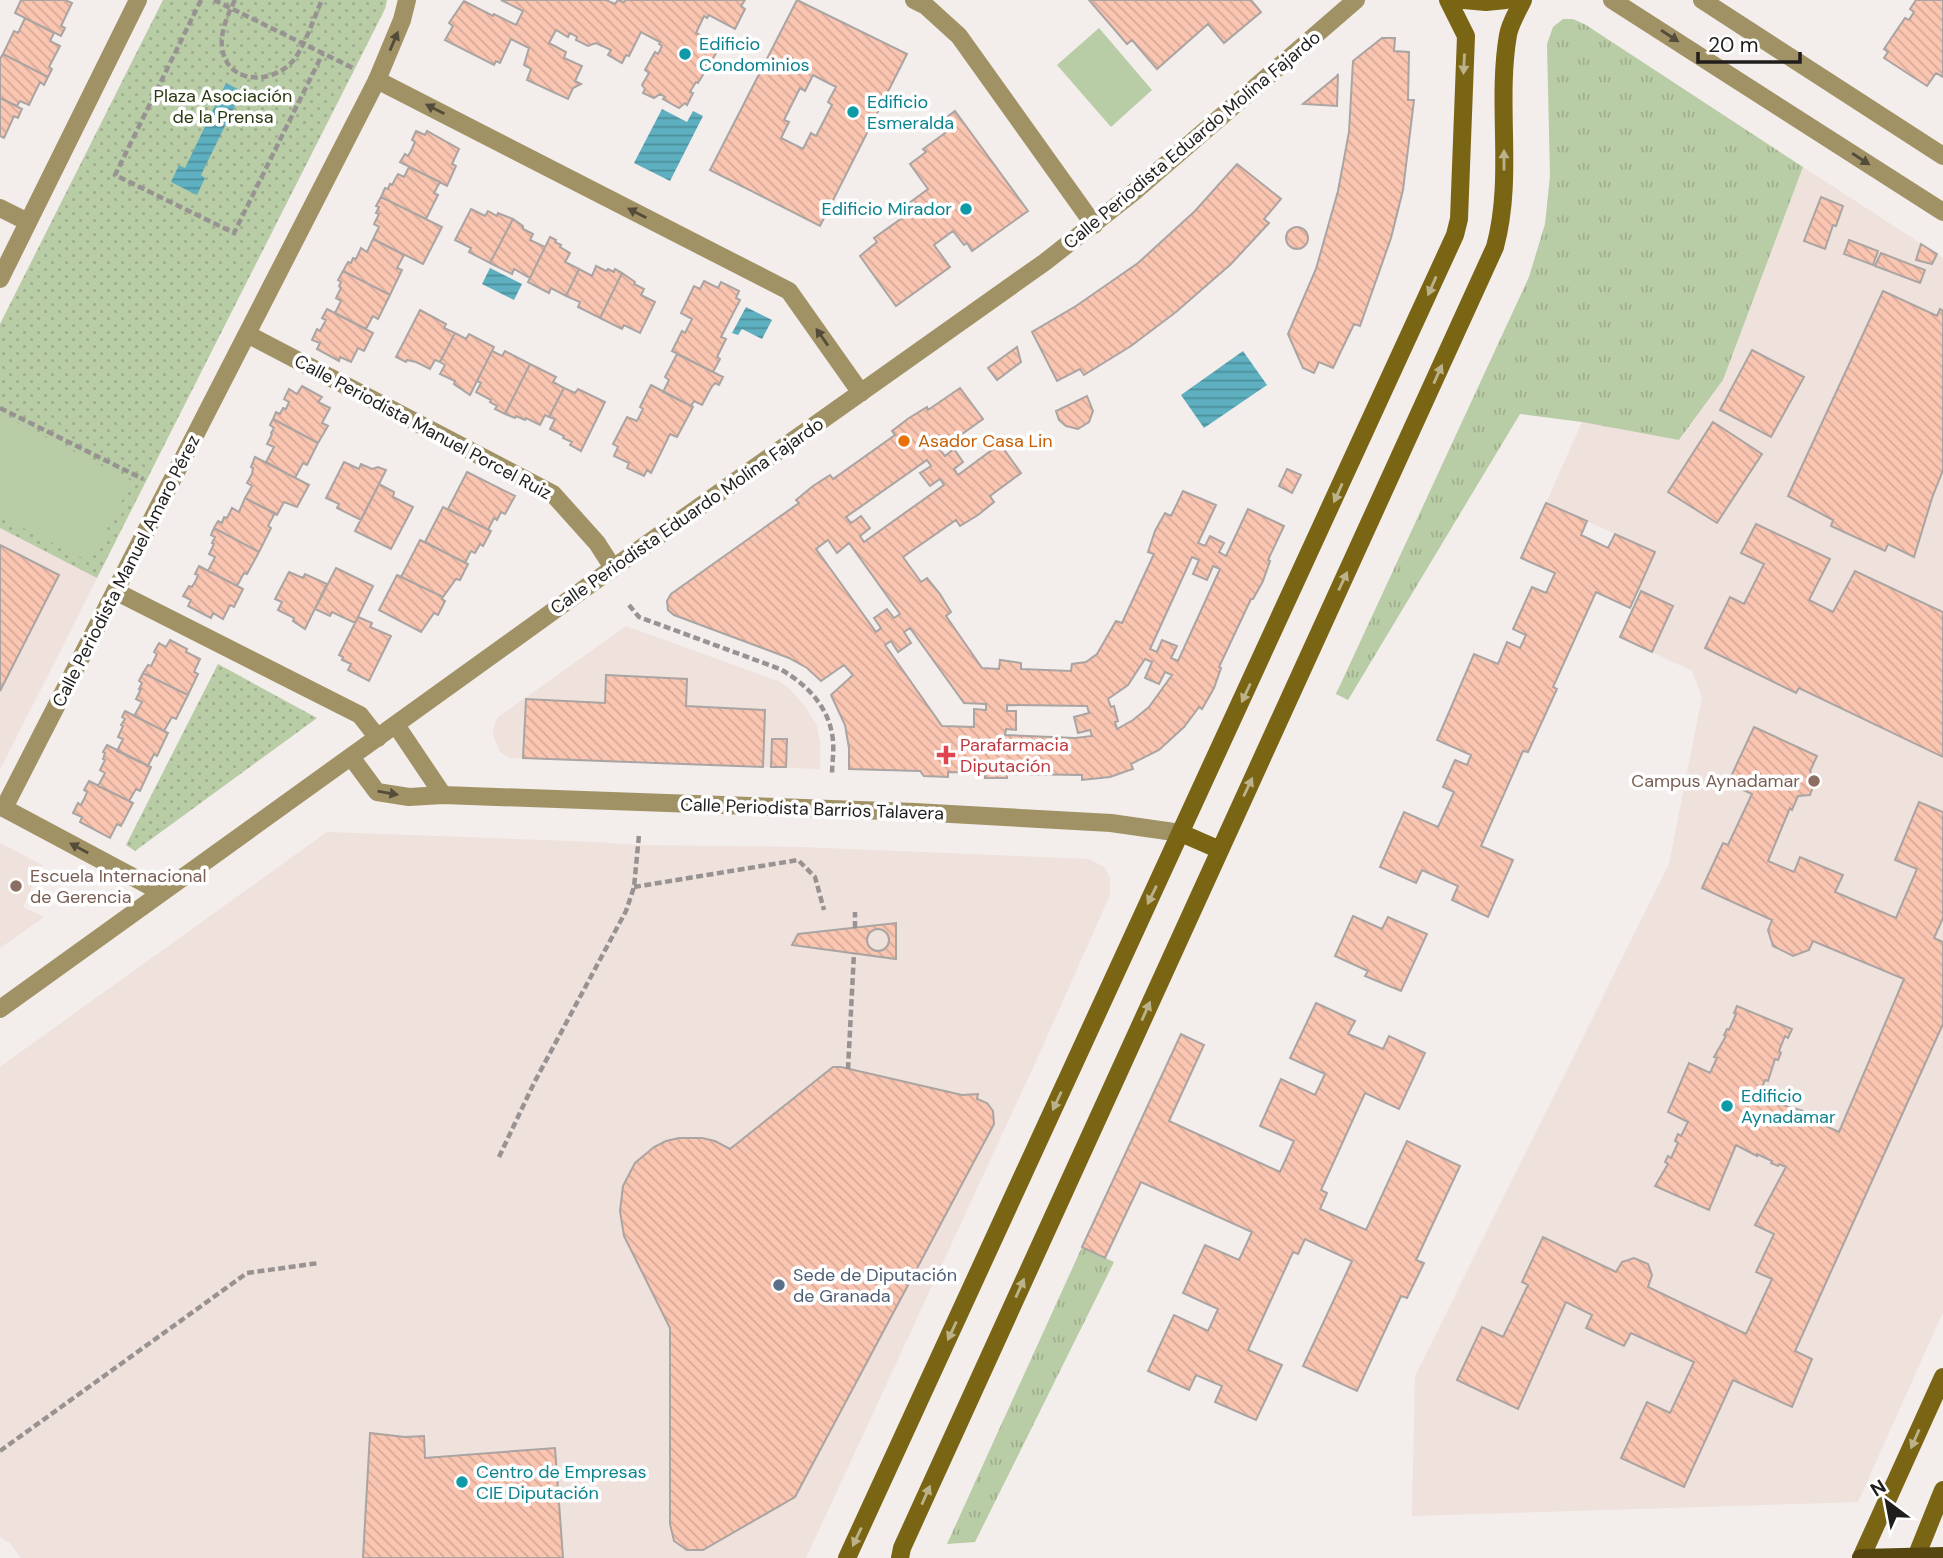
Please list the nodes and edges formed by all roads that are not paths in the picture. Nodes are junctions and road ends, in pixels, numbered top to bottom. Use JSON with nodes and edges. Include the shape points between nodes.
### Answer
{"nodes":[{"id":1,"x":138,"y":0,"type":"edge"},
{"id":2,"x":407,"y":0,"type":"edge"},
{"id":3,"x":914,"y":0,"type":"edge"},
{"id":4,"x":1356,"y":0,"type":"edge"},
{"id":5,"x":1448,"y":0,"type":"edge"},
{"id":6,"x":1464,"y":0,"type":"edge"},
{"id":7,"x":1506,"y":0,"type":"edge"},
{"id":8,"x":1523,"y":0,"type":"edge"},
{"id":9,"x":1612,"y":0,"type":"edge"},
{"id":10,"x":1702,"y":0,"type":"edge"},
{"id":11,"x":377,"y":80,"type":"junction"},
{"id":12,"x":1943,"y":156,"type":"edge"},
{"id":13,"x":0,"y":208,"type":"edge"},
{"id":14,"x":1943,"y":212,"type":"edge"},
{"id":15,"x":28,"y":222,"type":"junction"},
{"id":16,"x":1094,"y":225,"type":"junction"},
{"id":17,"x":0,"y":279,"type":"edge"},
{"id":18,"x":247,"y":334,"type":"junction"},
{"id":19,"x":861,"y":393,"type":"junction"},
{"id":20,"x":613,"y":568,"type":"junction"},
{"id":21,"x":116,"y":591,"type":"junction"},
{"id":22,"x":396,"y":724,"type":"junction"},
{"id":23,"x":377,"y":738,"type":"junction"},
{"id":24,"x":351,"y":757,"type":"junction"},
{"id":25,"x":443,"y":795,"type":"junction"},
{"id":26,"x":2,"y":807,"type":"edge"},
{"id":27,"x":1181,"y":833,"type":"junction"},
{"id":28,"x":1220,"y":850,"type":"junction"},
{"id":29,"x":160,"y":892,"type":"junction"},
{"id":30,"x":0,"y":1009,"type":"edge"},
{"id":31,"x":1943,"y":1377,"type":"edge"},
{"id":32,"x":1943,"y":1490,"type":"edge"},
{"id":33,"x":1943,"y":1556,"type":"edge"},
{"id":34,"x":847,"y":1558,"type":"edge"},
{"id":35,"x":900,"y":1558,"type":"edge"},
{"id":36,"x":1861,"y":1558,"type":"edge"},
{"id":37,"x":1916,"y":1558,"type":"edge"}],
"edges":[{"from":1,"to":15,"type":"street"},
{"from":11,"to":2,"type":"street","one_way":true},
{"from":3,"to":16,"type":"street","via":[[959,36]]},
{"from":4,"to":16,"type":"street","name":"Calle Periodista Eduardo Molina Fajardo"},
{"from":5,"to":27,"type":"main road","one_way":true,"via":[[1466,36],[1460,219],[1455,235]]},
{"from":6,"to":7,"type":"main road"},
{"from":28,"to":8,"type":"main road","one_way":true,"via":[[1495,247],[1504,208],[1508,32]]},
{"from":9,"to":14,"type":"street","one_way":true},
{"from":10,"to":12,"type":"street"},
{"from":11,"to":18,"type":"street"},
{"from":19,"to":11,"type":"street","one_way":true,"via":[[789,291]]},
{"from":13,"to":15,"type":"street"},
{"from":15,"to":17,"type":"street"},
{"from":16,"to":19,"type":"street","name":"Calle Periodista Eduardo Molina Fajardo"},
{"from":18,"to":20,"type":"street","name":"Calle Periodista Manuel Porcel Ruiz","via":[[553,494]]},
{"from":18,"to":21,"type":"street","name":"Calle Periodista Manuel Amaro Pérez"},
{"from":19,"to":20,"type":"street","name":"Calle Periodista Eduardo Molina Fajardo"},
{"from":20,"to":22,"type":"street","name":"Calle Periodista Eduardo Molina Fajardo"},
{"from":21,"to":23,"type":"street","via":[[360,715]]},
{"from":21,"to":26,"type":"street","name":"Calle Periodista Manuel Amaro Pérez"},
{"from":22,"to":23,"type":"street","name":"Calle Periodista Eduardo Molina Fajardo"},
{"from":22,"to":25,"type":"street"},
{"from":23,"to":24,"type":"street","name":"Calle Periodista Eduardo Molina Fajardo"},
{"from":24,"to":25,"type":"street","name":"Calle Periodista Barrios Talavera","one_way":true,"via":[[377,792],[409,797]]},
{"from":24,"to":29,"type":"street","name":"Calle Periodista Eduardo Molina Fajardo"},
{"from":25,"to":27,"type":"street","name":"Calle Periodista Barrios Talavera","via":[[915,812],[1111,823]]},
{"from":29,"to":26,"type":"street","one_way":true},
{"from":27,"to":28,"type":"main road"},
{"from":27,"to":34,"type":"main road","one_way":true},
{"from":35,"to":28,"type":"main road","one_way":true},
{"from":29,"to":30,"type":"street","name":"Calle Periodista Eduardo Molina Fajardo"},
{"from":31,"to":36,"type":"main road","one_way":true},
{"from":32,"to":37,"type":"main road"},
{"from":33,"to":37,"type":"main road"},
{"from":36,"to":37,"type":"main road"}]}
